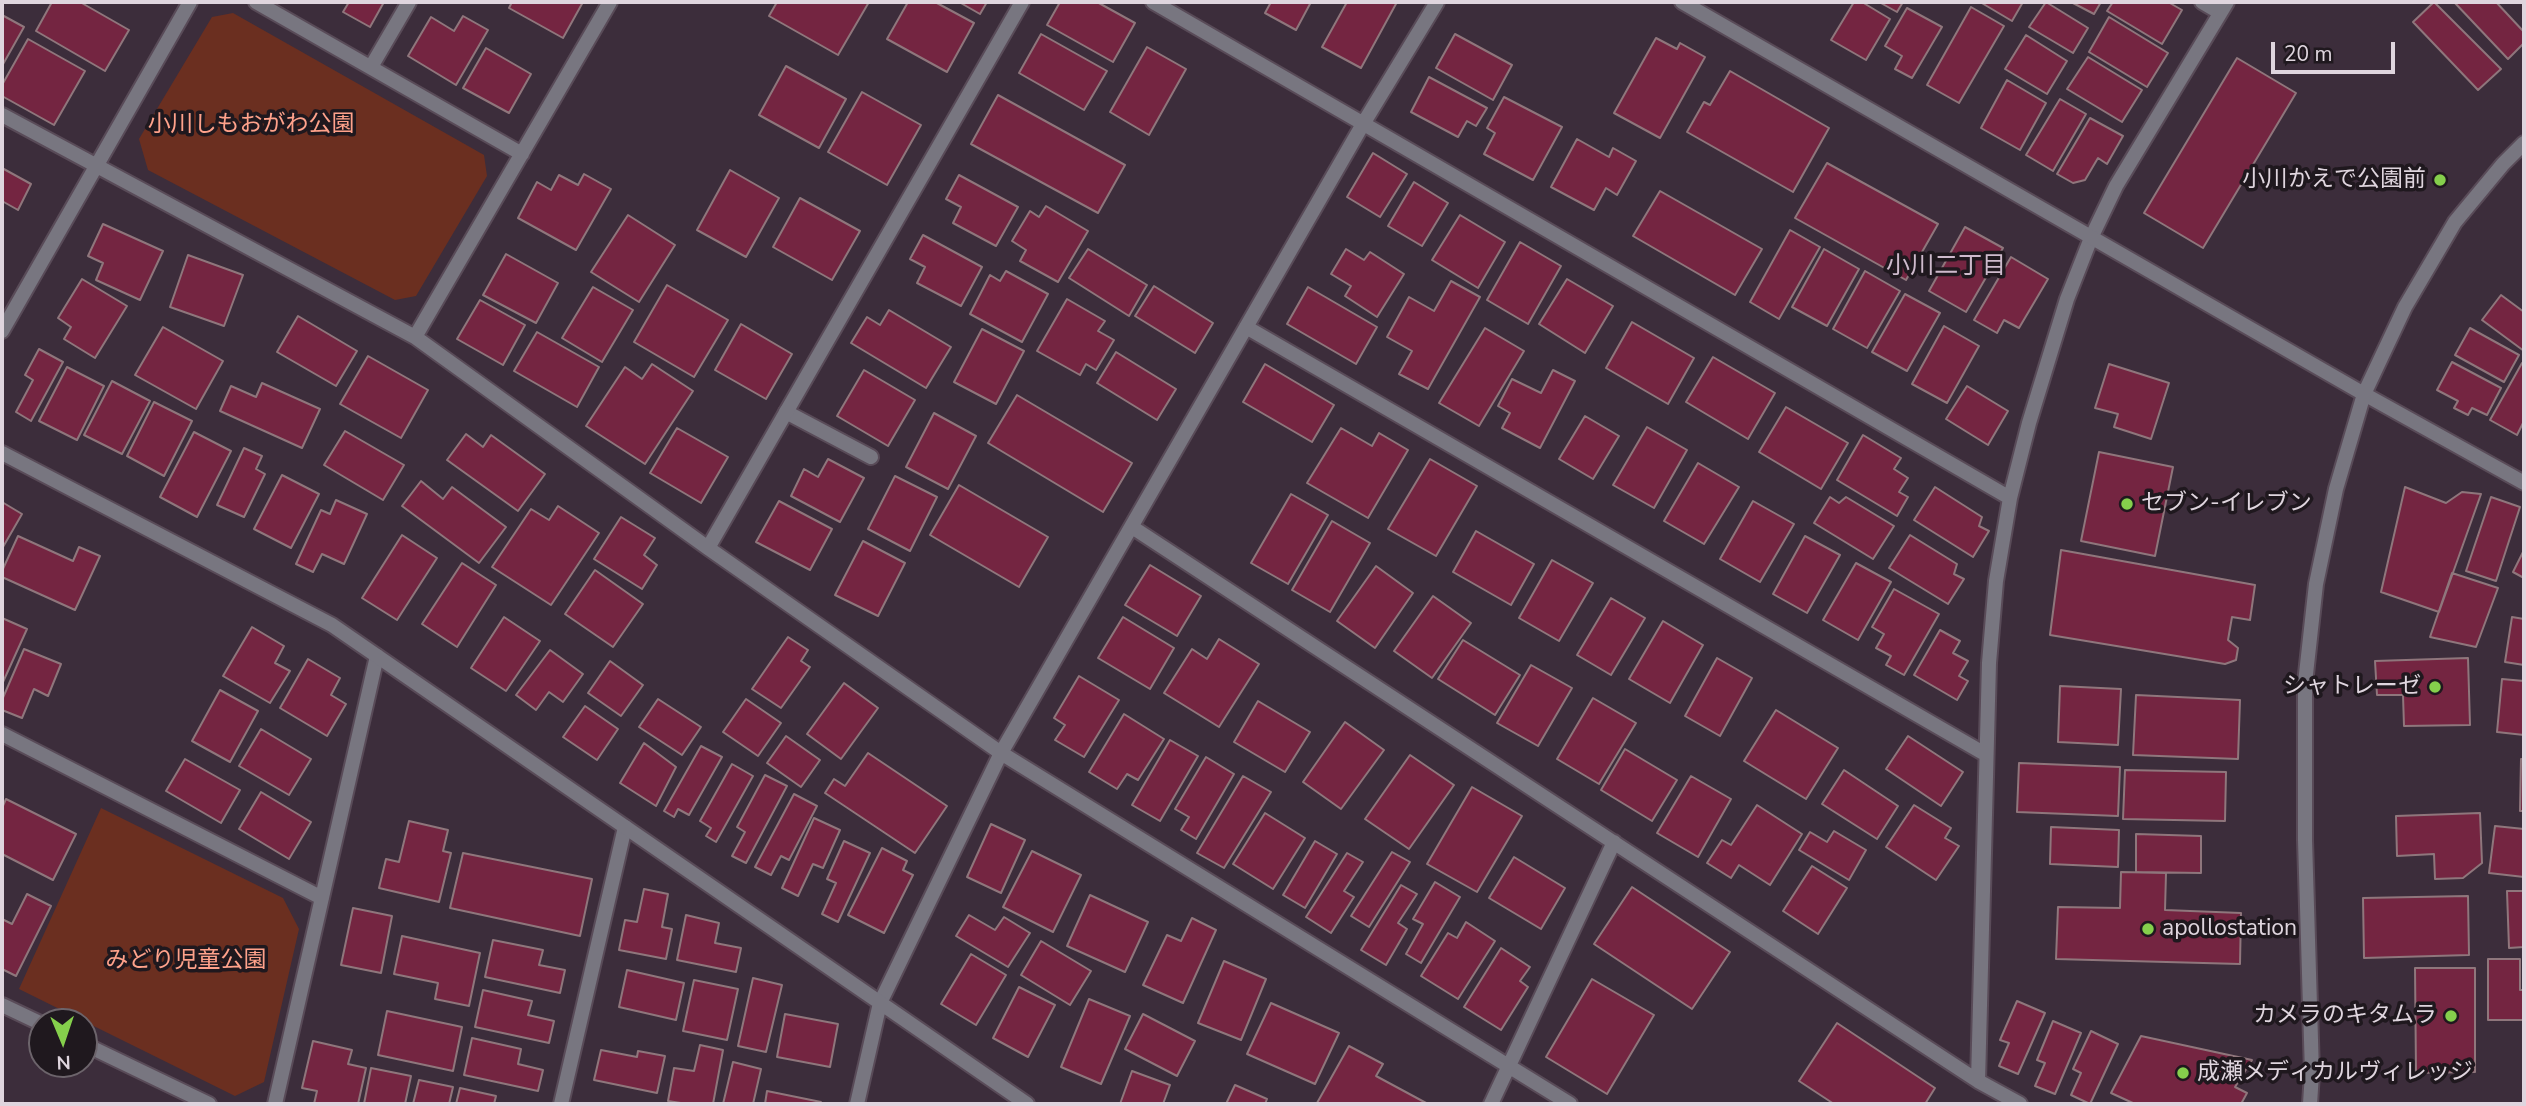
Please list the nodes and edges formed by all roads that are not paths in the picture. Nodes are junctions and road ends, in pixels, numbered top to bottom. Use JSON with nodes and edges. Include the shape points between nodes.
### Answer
{"nodes":[{"id":1,"x":190,"y":2,"type":"edge"},
{"id":2,"x":256,"y":2,"type":"edge"},
{"id":3,"x":409,"y":2,"type":"edge"},
{"id":4,"x":610,"y":2,"type":"edge"},
{"id":5,"x":1022,"y":2,"type":"edge"},
{"id":6,"x":1153,"y":2,"type":"edge"},
{"id":7,"x":1437,"y":2,"type":"edge"},
{"id":8,"x":1682,"y":2,"type":"edge"},
{"id":9,"x":2202,"y":2,"type":"edge"},
{"id":10,"x":2223,"y":7,"type":"edge"},
{"id":11,"x":371,"y":67,"type":"junction"},
{"id":12,"x":2,"y":115,"type":"edge"},
{"id":13,"x":1363,"y":124,"type":"junction"},
{"id":14,"x":2524,"y":142,"type":"edge"},
{"id":15,"x":522,"y":154,"type":"junction"},
{"id":16,"x":96,"y":165,"type":"junction"},
{"id":17,"x":2091,"y":238,"type":"junction"},
{"id":18,"x":1246,"y":327,"type":"junction"},
{"id":19,"x":2,"y":331,"type":"edge"},
{"id":20,"x":415,"y":337,"type":"junction"},
{"id":21,"x":2364,"y":394,"type":"junction"},
{"id":22,"x":786,"y":412,"type":"junction"},
{"id":23,"x":2,"y":453,"type":"edge"},
{"id":24,"x":872,"y":457,"type":"dead end"},
{"id":25,"x":2524,"y":483,"type":"edge"},
{"id":26,"x":2010,"y":498,"type":"junction"},
{"id":27,"x":1132,"y":527,"type":"junction"},
{"id":28,"x":708,"y":548,"type":"junction"},
{"id":29,"x":377,"y":656,"type":"junction"},
{"id":30,"x":2,"y":734,"type":"edge"},
{"id":31,"x":1001,"y":752,"type":"junction"},
{"id":32,"x":1985,"y":754,"type":"junction"},
{"id":33,"x":625,"y":827,"type":"junction"},
{"id":34,"x":1614,"y":842,"type":"junction"},
{"id":35,"x":322,"y":898,"type":"junction"},
{"id":36,"x":880,"y":1003,"type":"junction"},
{"id":37,"x":2,"y":1005,"type":"edge"},
{"id":38,"x":28,"y":1017,"type":"edge"},
{"id":39,"x":98,"y":1051,"type":"edge"},
{"id":40,"x":1509,"y":1066,"type":"junction"},
{"id":41,"x":1978,"y":1081,"type":"junction"},
{"id":42,"x":209,"y":1104,"type":"edge"},
{"id":43,"x":275,"y":1104,"type":"edge"},
{"id":44,"x":562,"y":1104,"type":"edge"},
{"id":45,"x":857,"y":1104,"type":"edge"},
{"id":46,"x":1027,"y":1104,"type":"edge"},
{"id":47,"x":1491,"y":1104,"type":"edge"},
{"id":48,"x":1570,"y":1104,"type":"edge"},
{"id":49,"x":2020,"y":1104,"type":"edge"},
{"id":50,"x":2310,"y":1104,"type":"edge"}],
"edges":[{"from":1,"to":16,"type":"street"},
{"from":2,"to":11,"type":"street"},
{"from":3,"to":11,"type":"street"},
{"from":4,"to":15,"type":"street"},
{"from":5,"to":22,"type":"street"},
{"from":6,"to":13,"type":"street"},
{"from":7,"to":13,"type":"street"},
{"from":8,"to":17,"type":"street"},
{"from":9,"to":10,"type":"street"},
{"from":10,"to":17,"type":"street","via":[[2116,186]]},
{"from":11,"to":15,"type":"street"},
{"from":12,"to":16,"type":"street"},
{"from":13,"to":18,"type":"street"},
{"from":13,"to":26,"type":"street"},
{"from":14,"to":21,"type":"street","via":[[2455,222],[2405,307]]},
{"from":15,"to":20,"type":"street"},
{"from":16,"to":19,"type":"street"},
{"from":16,"to":20,"type":"street"},
{"from":17,"to":21,"type":"street"},
{"from":17,"to":26,"type":"street","via":[[2067,299]]},
{"from":18,"to":27,"type":"street"},
{"from":18,"to":32,"type":"street"},
{"from":20,"to":28,"type":"street"},
{"from":21,"to":25,"type":"street"},
{"from":21,"to":50,"type":"street","via":[[2336,489],[2316,584],[2305,683]]},
{"from":22,"to":24,"type":"street"},
{"from":22,"to":28,"type":"street"},
{"from":23,"to":29,"type":"street","via":[[332,625]]},
{"from":26,"to":32,"type":"street","via":[[1996,581]]},
{"from":27,"to":31,"type":"street"},
{"from":27,"to":34,"type":"street"},
{"from":28,"to":31,"type":"street"},
{"from":29,"to":33,"type":"street"},
{"from":29,"to":35,"type":"street"},
{"from":30,"to":35,"type":"street"},
{"from":31,"to":36,"type":"street"},
{"from":31,"to":40,"type":"street"},
{"from":32,"to":41,"type":"street"},
{"from":33,"to":36,"type":"street"},
{"from":33,"to":44,"type":"street"},
{"from":34,"to":40,"type":"street"},
{"from":34,"to":41,"type":"street"},
{"from":35,"to":43,"type":"street"},
{"from":36,"to":45,"type":"street"},
{"from":36,"to":46,"type":"street"},
{"from":37,"to":38,"type":"street"},
{"from":39,"to":42,"type":"street"},
{"from":40,"to":47,"type":"street"},
{"from":40,"to":48,"type":"street"},
{"from":41,"to":49,"type":"street"}]}
